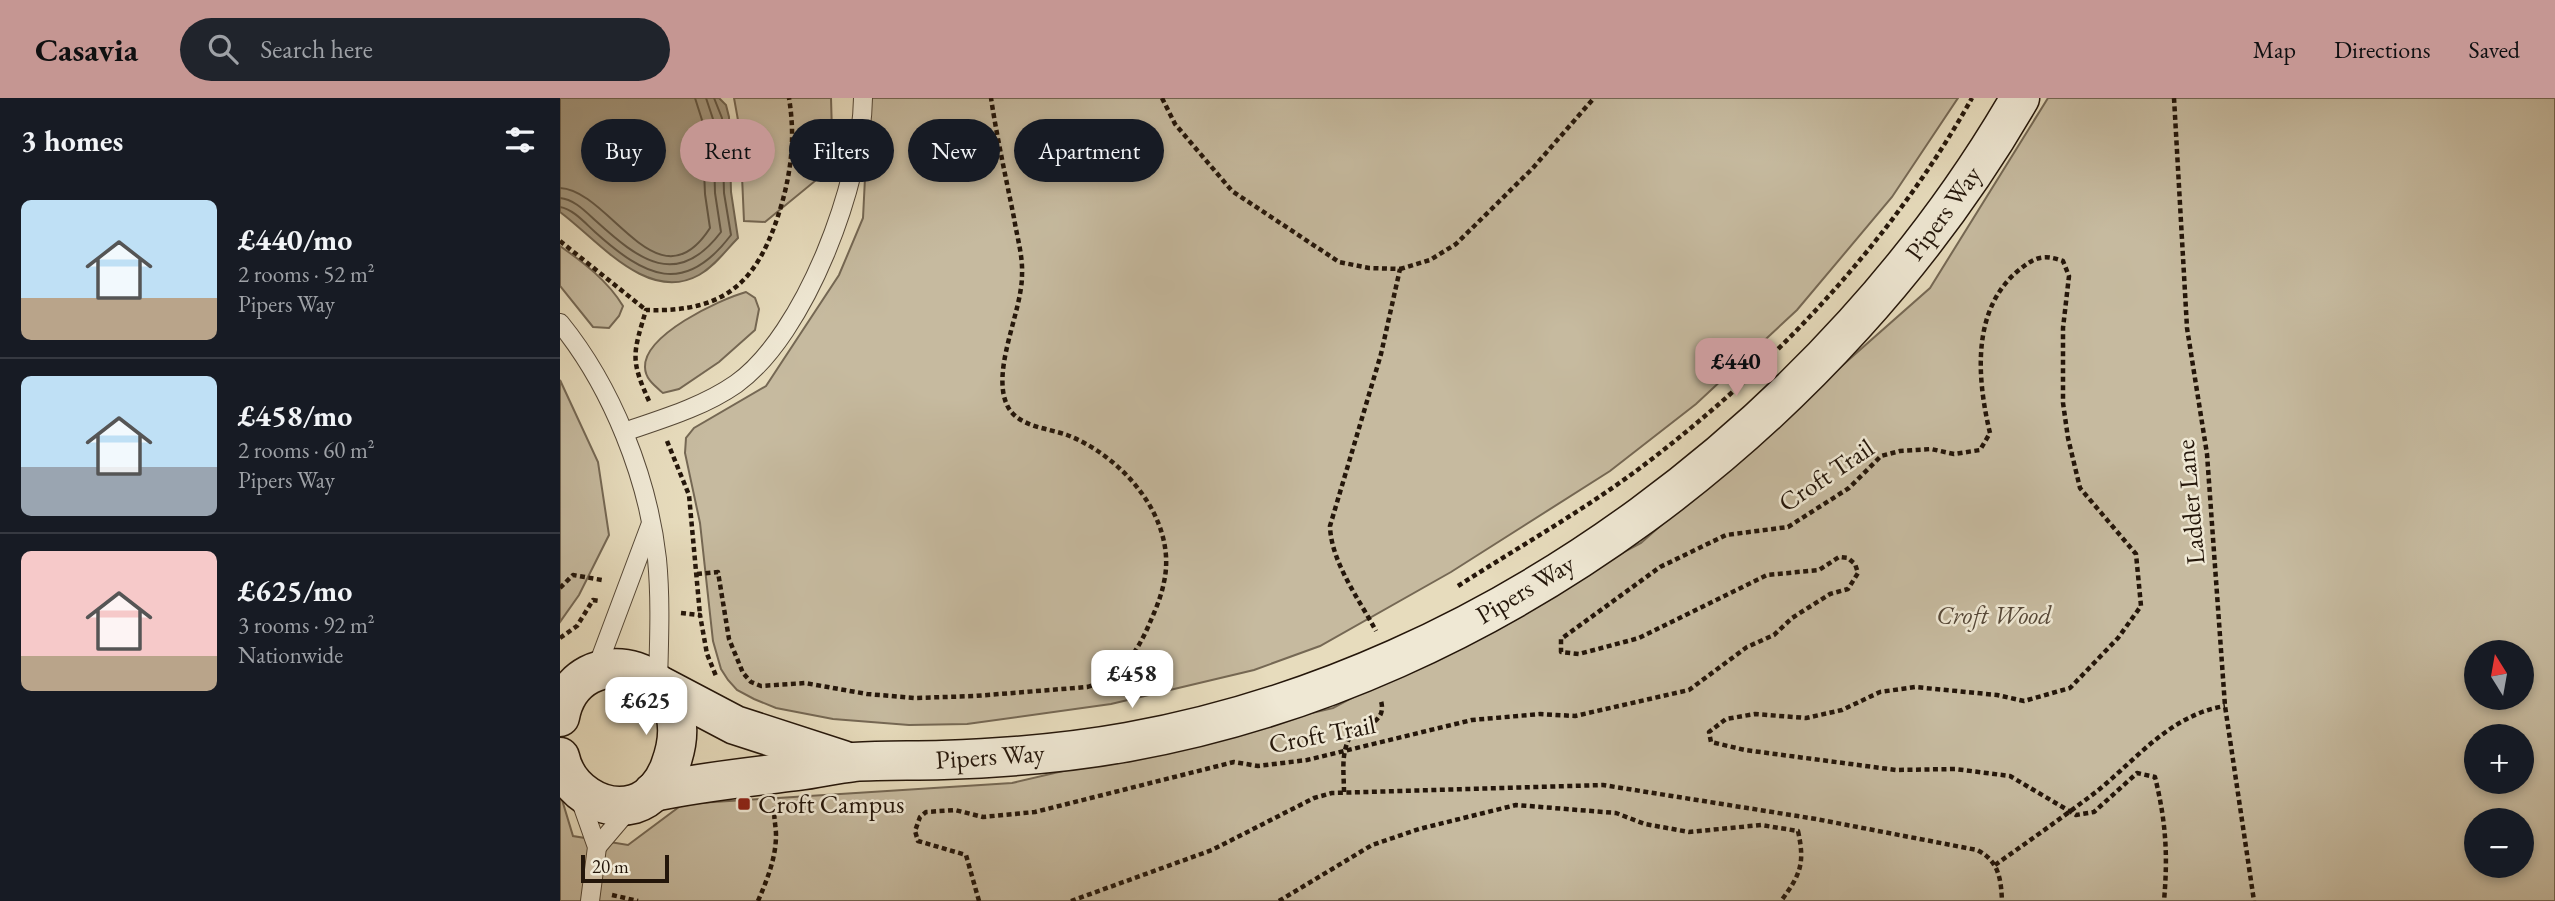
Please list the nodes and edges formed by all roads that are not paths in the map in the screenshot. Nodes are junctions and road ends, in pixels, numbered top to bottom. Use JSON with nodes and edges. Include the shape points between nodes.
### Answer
{"nodes":[{"id":1,"x":863,"y":98,"type":"edge"},
{"id":2,"x":2020,"y":98,"type":"edge"},
{"id":3,"x":560,"y":323,"type":"edge"},
{"id":4,"x":624,"y":432,"type":"junction"},
{"id":5,"x":650,"y":526,"type":"junction"},
{"id":6,"x":579,"y":678,"type":"edge"},
{"id":7,"x":659,"y":684,"type":"junction"},
{"id":8,"x":560,"y":717,"type":"edge"},
{"id":9,"x":852,"y":762,"type":"junction"},
{"id":10,"x":565,"y":772,"type":"edge"},
{"id":11,"x":644,"y":798,"type":"junction"},
{"id":12,"x":597,"y":847,"type":"junction"},
{"id":13,"x":590,"y":901,"type":"edge"}],
"edges":[{"from":1,"to":4,"type":"lane","via":[[861,136],[848,191],[805,295],[779,338],[759,364],[715,397]]},
{"from":2,"to":9,"type":"main road","name":"Pipers Way","via":[[1967,184],[1900,272],[1832,348],[1671,492],[1555,572],[1455,631],[1371,650],[1252,712],[1131,741],[1013,757]]},
{"from":3,"to":4,"type":"lane","via":[[607,394]]},
{"from":4,"to":5,"type":"lane","via":[[642,482]]},
{"from":5,"to":6,"type":"lane"},
{"from":5,"to":7,"type":"lane","via":[[657,558]]},
{"from":6,"to":7,"type":"main road","name":"Pipers Way","via":[[617,669],[639,672]]},
{"from":6,"to":8,"type":"main road","via":[[566,696]]},
{"from":7,"to":9,"type":"main road","name":"Pipers Way","via":[[743,729]]},
{"from":7,"to":11,"type":"main road","via":[[674,709],[677,733],[670,767]]},
{"from":9,"to":11,"type":"main road","name":"Pipers Way"},
{"from":10,"to":11,"type":"main road","name":"Pipers Way","via":[[597,802]]},
{"from":10,"to":12,"type":"lane"},
{"from":11,"to":12,"type":"lane"},
{"from":12,"to":13,"type":"lane"}]}
